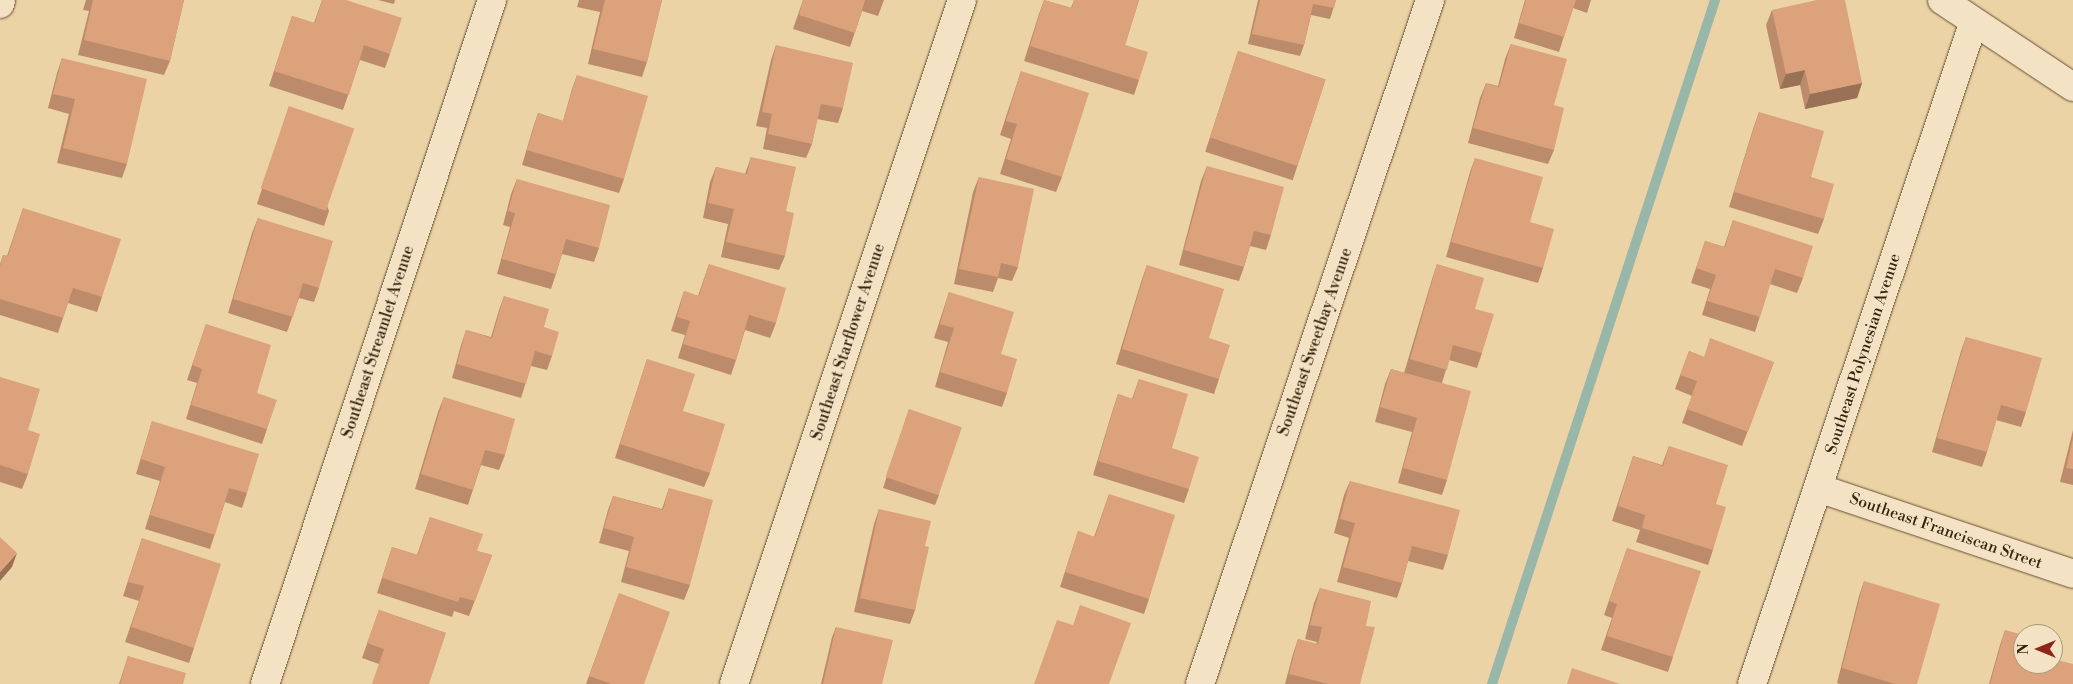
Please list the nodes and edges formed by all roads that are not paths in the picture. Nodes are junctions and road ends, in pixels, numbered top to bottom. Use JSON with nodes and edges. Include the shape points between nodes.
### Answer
{"nodes":[{"id":1,"x":1,"y":0,"type":"edge"},
{"id":2,"x":492,"y":0,"type":"edge"},
{"id":3,"x":962,"y":0,"type":"edge"},
{"id":4,"x":1430,"y":0,"type":"edge"},
{"id":5,"x":1942,"y":0,"type":"edge"},
{"id":6,"x":0,"y":4,"type":"edge"},
{"id":7,"x":1973,"y":24,"type":"junction"},
{"id":8,"x":2073,"y":87,"type":"edge"},
{"id":9,"x":1818,"y":488,"type":"junction"},
{"id":10,"x":2073,"y":574,"type":"edge"},
{"id":11,"x":265,"y":684,"type":"edge"},
{"id":12,"x":734,"y":684,"type":"edge"},
{"id":13,"x":1200,"y":684,"type":"edge"},
{"id":14,"x":1752,"y":684,"type":"edge"}],
"edges":[{"from":1,"to":6,"type":"street"},
{"from":2,"to":11,"type":"street","name":"Southeast Streamlet Avenue"},
{"from":3,"to":12,"type":"street","name":"Southeast Starflower Avenue"},
{"from":4,"to":13,"type":"street","name":"Southeast Sweetbay Avenue"},
{"from":5,"to":7,"type":"street"},
{"from":7,"to":8,"type":"street"},
{"from":7,"to":9,"type":"street","name":"Southeast Polynesian Avenue"},
{"from":9,"to":10,"type":"street","name":"Southeast Franciscan Street"},
{"from":9,"to":14,"type":"street","name":"Southeast Polynesian Avenue"}]}
